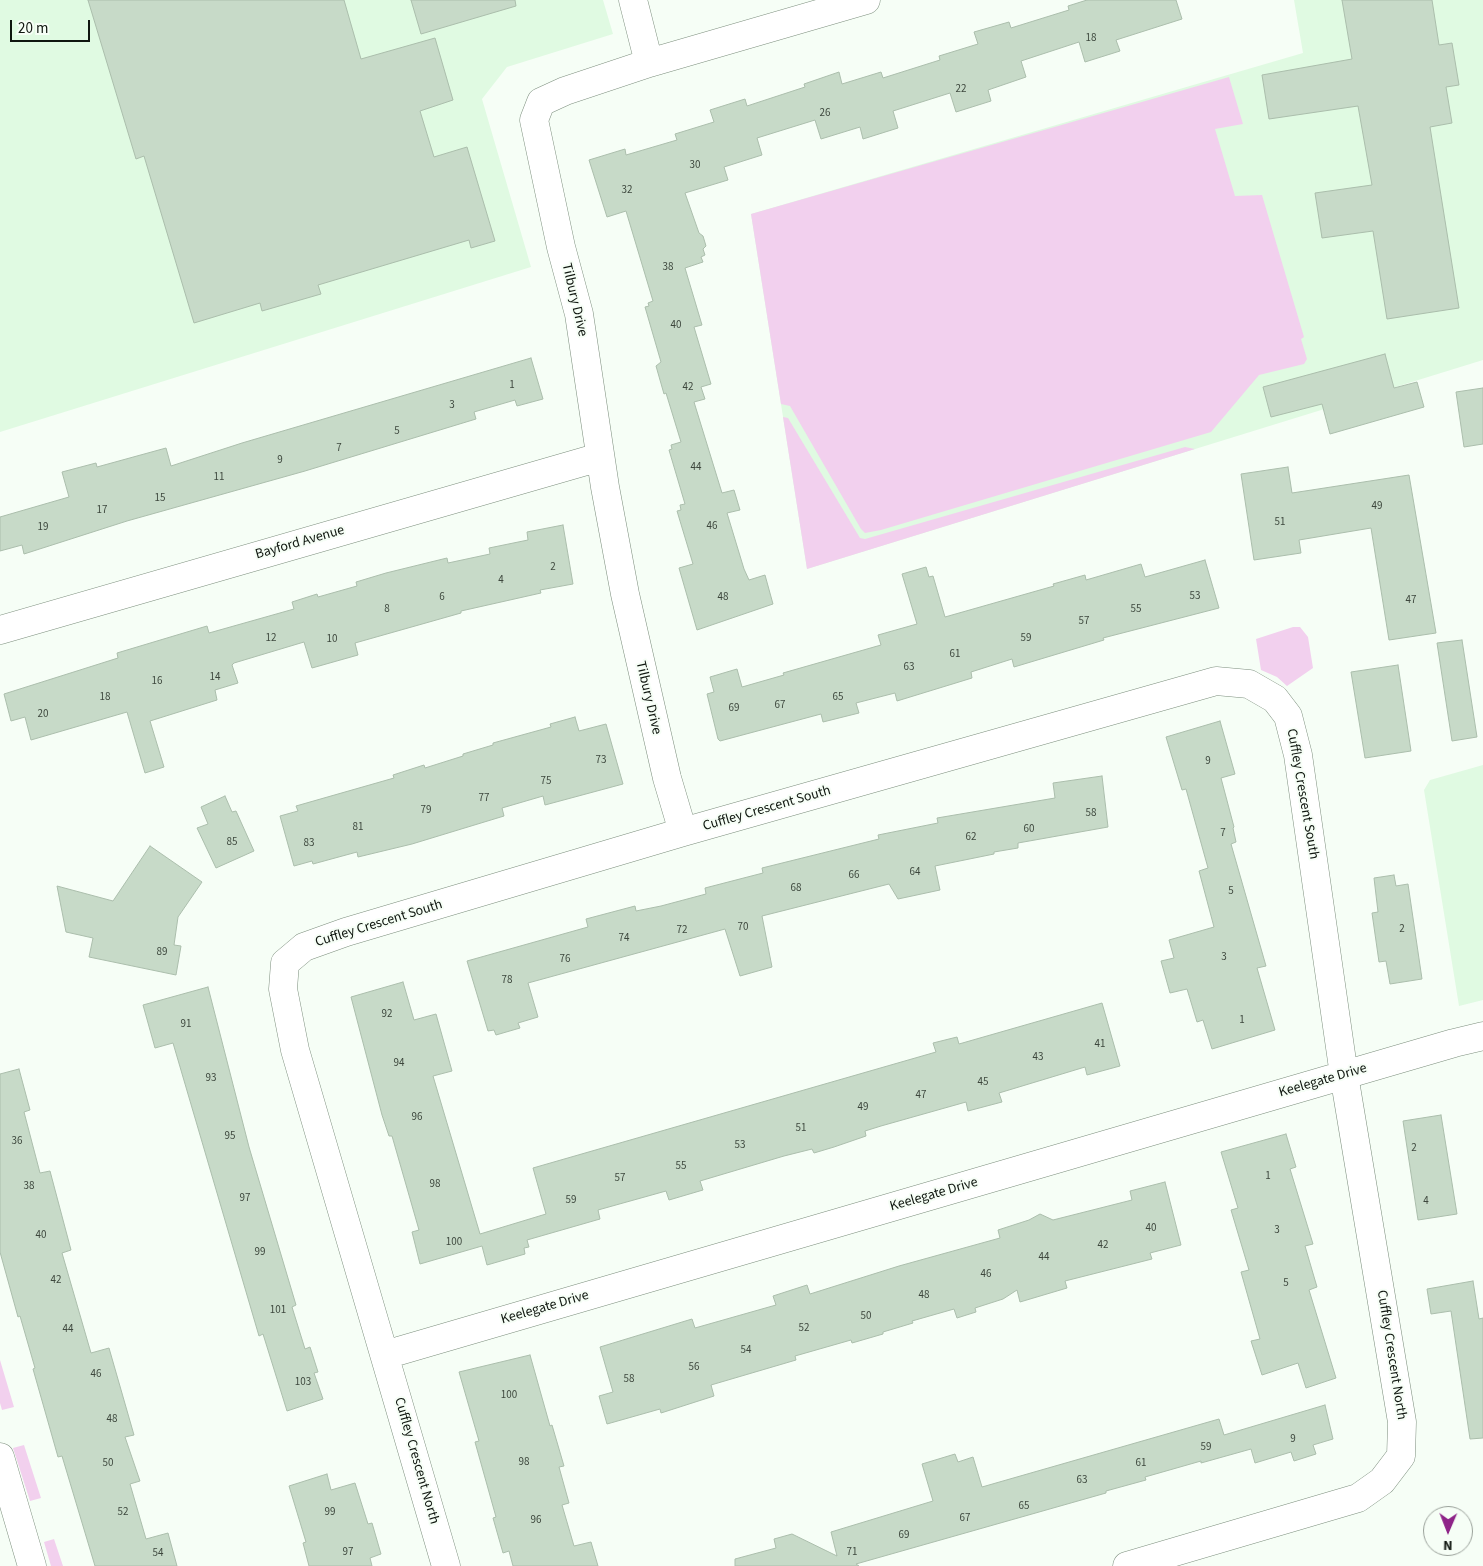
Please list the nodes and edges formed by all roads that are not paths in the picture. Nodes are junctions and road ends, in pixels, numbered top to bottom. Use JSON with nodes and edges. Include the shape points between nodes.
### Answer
{"nodes":[{"id":1,"x":633,"y":0,"type":"edge"},
{"id":2,"x":866,"y":0,"type":"edge"},
{"id":3,"x":649,"y":63,"type":"junction"},
{"id":4,"x":600,"y":457,"type":"junction"},
{"id":5,"x":0,"y":630,"type":"edge"},
{"id":6,"x":683,"y":832,"type":"junction"},
{"id":7,"x":1483,"y":1036,"type":"edge"},
{"id":8,"x":1344,"y":1075,"type":"junction"},
{"id":9,"x":385,"y":1355,"type":"junction"},
{"id":10,"x":0,"y":1457,"type":"edge"},
{"id":11,"x":32,"y":1566,"type":"edge"},
{"id":12,"x":446,"y":1566,"type":"edge"},
{"id":13,"x":1127,"y":1566,"type":"edge"}],
"edges":[{"from":1,"to":3,"type":"street"},
{"from":2,"to":3,"type":"street","name":"Tilbury Drive"},
{"from":3,"to":4,"type":"street","name":"Tilbury Drive","via":[[551,96],[541,102],[534,120],[579,314]]},
{"from":4,"to":5,"type":"street","name":"Bayford Avenue"},
{"from":4,"to":6,"type":"street","name":"Tilbury Drive","via":[[644,682],[666,778]]},
{"from":6,"to":8,"type":"street","name":"Cuffley Crescent South","via":[[1216,681],[1249,684],[1275,699],[1288,716],[1298,755]]},
{"from":6,"to":9,"type":"street","name":"Cuffley Crescent South","via":[[346,932],[304,947],[285,963],[283,989],[295,1050]]},
{"from":7,"to":8,"type":"street","name":"Keelegate Drive"},
{"from":8,"to":9,"type":"street","name":"Keelegate Drive"},
{"from":8,"to":13,"type":"street","name":"Cuffley Crescent North","via":[[1402,1422],[1401,1456],[1382,1481],[1358,1498]]},
{"from":9,"to":12,"type":"street","name":"Cuffley Crescent North"},
{"from":10,"to":11,"type":"street"}]}
